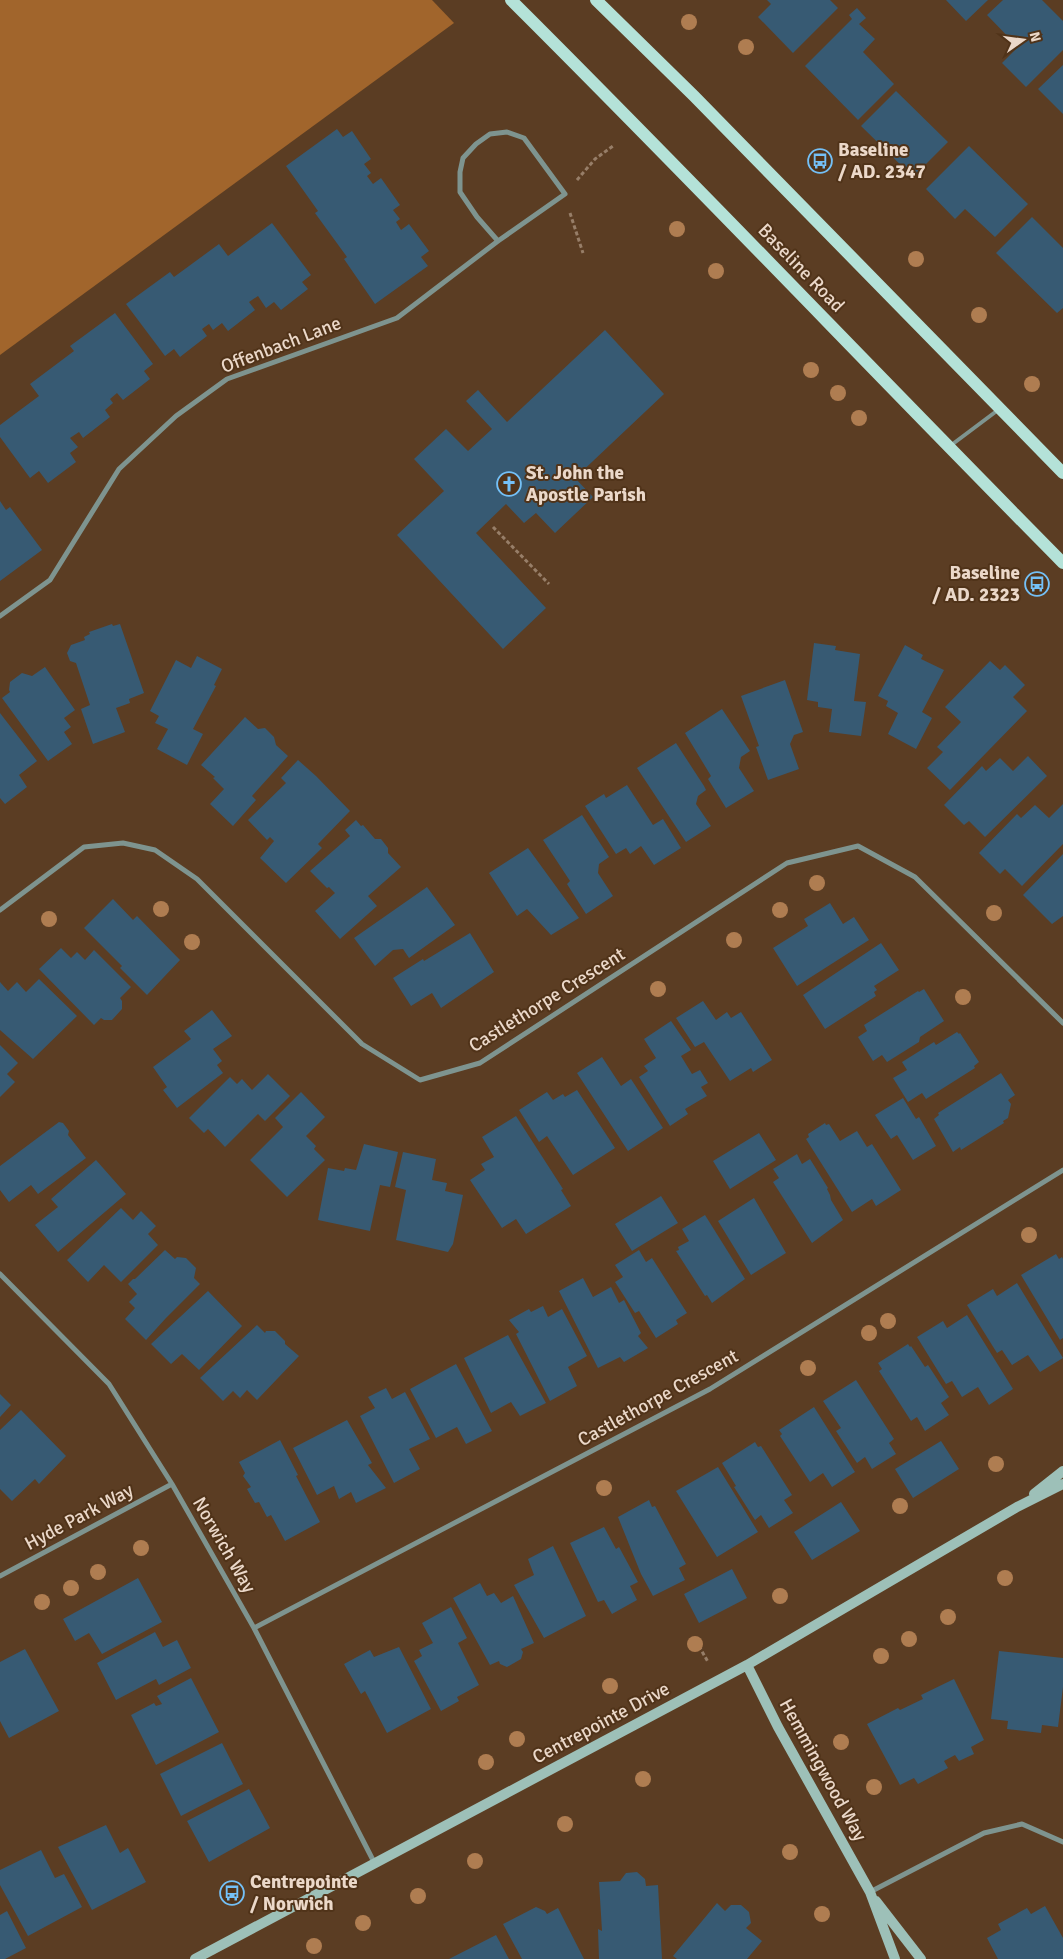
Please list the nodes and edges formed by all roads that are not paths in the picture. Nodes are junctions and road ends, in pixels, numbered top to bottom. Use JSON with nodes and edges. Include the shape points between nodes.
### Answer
{"nodes":[{"id":1,"x":511,"y":0,"type":"edge"},
{"id":2,"x":596,"y":0,"type":"edge"},
{"id":3,"x":498,"y":241,"type":"junction"},
{"id":4,"x":999,"y":409,"type":"junction"},
{"id":5,"x":948,"y":448,"type":"junction"},
{"id":6,"x":1063,"y":473,"type":"edge"},
{"id":7,"x":1063,"y":563,"type":"edge"},
{"id":8,"x":0,"y":616,"type":"edge"},
{"id":9,"x":0,"y":910,"type":"edge"},
{"id":10,"x":1063,"y":1023,"type":"edge"},
{"id":11,"x":1063,"y":1170,"type":"edge"},
{"id":12,"x":0,"y":1274,"type":"edge"},
{"id":13,"x":1063,"y":1471,"type":"edge"},
{"id":14,"x":172,"y":1484,"type":"junction"},
{"id":15,"x":1063,"y":1484,"type":"edge"},
{"id":16,"x":1017,"y":1507,"type":"junction"},
{"id":17,"x":0,"y":1576,"type":"edge"},
{"id":18,"x":254,"y":1628,"type":"junction"},
{"id":19,"x":747,"y":1665,"type":"junction"},
{"id":20,"x":1063,"y":1842,"type":"edge"},
{"id":21,"x":375,"y":1864,"type":"junction"},
{"id":22,"x":870,"y":1892,"type":"junction"},
{"id":23,"x":195,"y":1959,"type":"edge"},
{"id":24,"x":895,"y":1959,"type":"edge"},
{"id":25,"x":921,"y":1959,"type":"edge"}],
"edges":[{"from":1,"to":5,"type":"main road","name":"Baseline Road","via":[[673,162]]},
{"from":2,"to":4,"type":"main road"},
{"from":3,"to":3,"type":"street","name":"Offenbach Lane","via":[[565,194],[524,138],[507,132],[490,134],[476,144],[463,158],[460,172],[460,192]]},
{"from":3,"to":8,"type":"street","name":"Offenbach Lane","via":[[396,318],[227,379],[176,416],[119,469],[50,580]]},
{"from":4,"to":5,"type":"lane"},
{"from":4,"to":6,"type":"main road"},
{"from":5,"to":7,"type":"main road","name":"Baseline Road"},
{"from":9,"to":10,"type":"street","name":"Castlethorpe Crescent","via":[[84,847],[123,842],[155,850],[197,879],[362,1044],[420,1080],[480,1064],[787,863],[858,846],[915,877]]},
{"from":11,"to":18,"type":"street","name":"Castlethorpe Crescent","via":[[710,1389]]},
{"from":12,"to":14,"type":"street","name":"Norwich Way","via":[[108,1384]]},
{"from":13,"to":16,"type":"street","name":"Centrepointe Drive"},
{"from":14,"to":17,"type":"street","name":"Hyde Park Way"},
{"from":14,"to":18,"type":"street","name":"Norwich Way"},
{"from":15,"to":16,"type":"street","name":"Centrepointe Drive"},
{"from":16,"to":19,"type":"street","name":"Centrepointe Drive"},
{"from":18,"to":21,"type":"street","name":"Norwich Way"},
{"from":19,"to":21,"type":"street","name":"Centrepointe Drive"},
{"from":19,"to":22,"type":"street","name":"Hemmingwood Way"},
{"from":20,"to":22,"type":"street","via":[[1022,1824],[984,1833]]},
{"from":21,"to":23,"type":"street","name":"Centrepointe Drive"},
{"from":22,"to":24,"type":"street","name":"Hemmingwood Way"},
{"from":22,"to":25,"type":"street","name":"Hemmingwood Way"}]}
